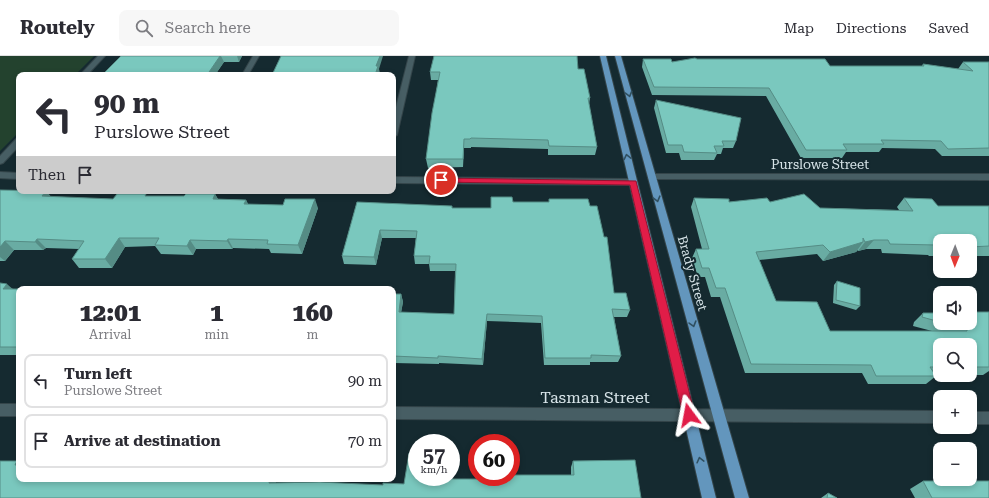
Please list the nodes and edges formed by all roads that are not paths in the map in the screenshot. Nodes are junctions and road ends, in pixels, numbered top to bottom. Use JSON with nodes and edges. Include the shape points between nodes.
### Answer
{"nodes":[{"id":1,"x":102,"y":56,"type":"edge"},
{"id":2,"x":256,"y":56,"type":"edge"},
{"id":3,"x":412,"y":56,"type":"edge"},
{"id":4,"x":603,"y":56,"type":"edge"},
{"id":5,"x":618,"y":56,"type":"edge"},
{"id":6,"x":87,"y":72,"type":"edge"},
{"id":7,"x":247,"y":72,"type":"edge"},
{"id":8,"x":396,"y":123,"type":"edge"},
{"id":9,"x":16,"y":144,"type":"edge"},
{"id":10,"x":0,"y":161,"type":"edge"},
{"id":11,"x":0,"y":175,"type":"edge"},
{"id":12,"x":16,"y":176,"type":"edge"},
{"id":13,"x":652,"y":177,"type":"junction"},
{"id":14,"x":989,"y":177,"type":"edge"},
{"id":15,"x":396,"y":180,"type":"edge"},
{"id":16,"x":633,"y":182,"type":"junction"},
{"id":17,"x":0,"y":410,"type":"edge"},
{"id":18,"x":16,"y":410,"type":"edge"},
{"id":19,"x":396,"y":413,"type":"edge"},
{"id":20,"x":719,"y":414,"type":"junction"},
{"id":21,"x":689,"y":415,"type":"junction"},
{"id":22,"x":933,"y":417,"type":"edge"},
{"id":23,"x":977,"y":418,"type":"edge"},
{"id":24,"x":989,"y":418,"type":"edge"},
{"id":25,"x":709,"y":498,"type":"edge"},
{"id":26,"x":742,"y":498,"type":"edge"}],
"edges":[{"from":1,"to":6,"type":"street"},
{"from":2,"to":7,"type":"street"},
{"from":3,"to":8,"type":"street"},
{"from":16,"to":4,"type":"main road","one_way":true},
{"from":5,"to":13,"type":"main road","name":"Brady Street","one_way":true},
{"from":9,"to":10,"type":"street"},
{"from":11,"to":12,"type":"street"},
{"from":13,"to":14,"type":"street","name":"Purslowe Street"},
{"from":13,"to":20,"type":"main road","name":"Brady Street","one_way":true},
{"from":15,"to":16,"type":"street"},
{"from":16,"to":21,"type":"main road"},
{"from":17,"to":18,"type":"street"},
{"from":19,"to":21,"type":"street","name":"Tasman Street"},
{"from":20,"to":21,"type":"street","name":"Tasman Street"},
{"from":20,"to":22,"type":"street","name":"Tasman Street"},
{"from":20,"to":26,"type":"main road","name":"Brady Street"},
{"from":25,"to":21,"type":"main road","one_way":true},
{"from":23,"to":24,"type":"street"}]}
